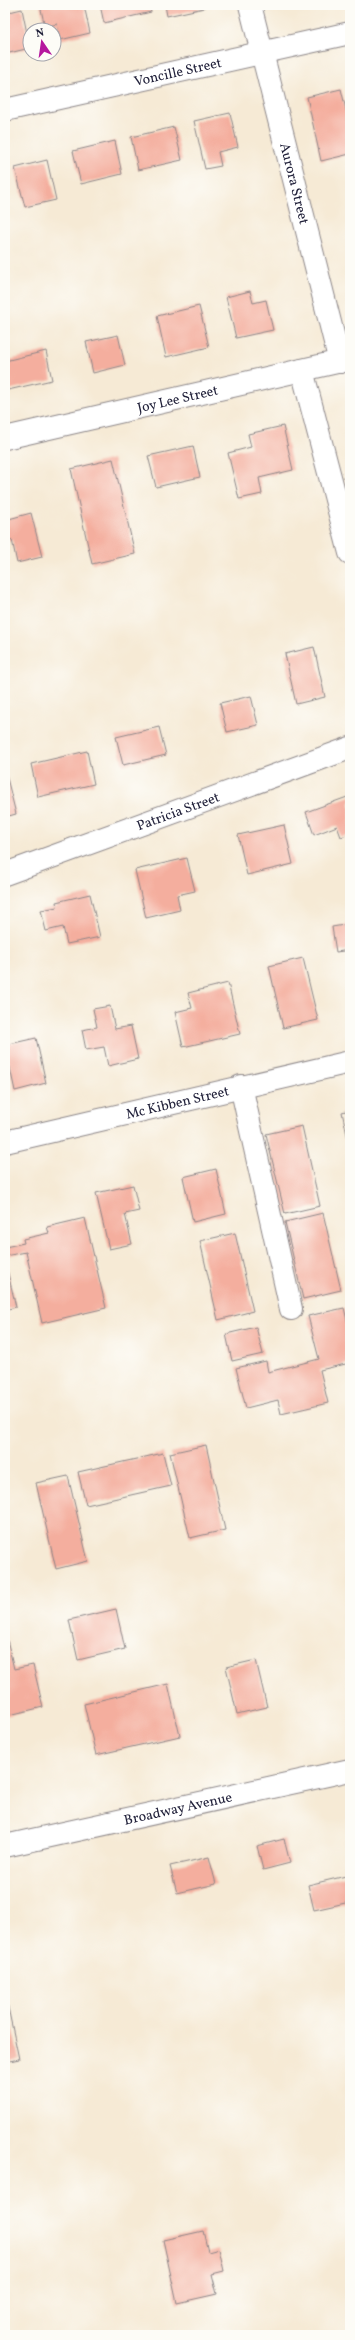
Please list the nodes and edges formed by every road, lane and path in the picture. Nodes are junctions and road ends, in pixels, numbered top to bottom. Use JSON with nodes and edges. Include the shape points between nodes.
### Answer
{"nodes":[{"id":1,"x":250,"y":5,"type":"edge"},
{"id":2,"x":350,"y":33,"type":"edge"},
{"id":3,"x":263,"y":53,"type":"junction"},
{"id":4,"x":5,"y":110,"type":"edge"},
{"id":5,"x":345,"y":361,"type":"edge"},
{"id":6,"x":302,"y":370,"type":"junction"},
{"id":7,"x":5,"y":438,"type":"edge"},
{"id":8,"x":350,"y":554,"type":"edge"},
{"id":9,"x":350,"y":748,"type":"edge"},
{"id":10,"x":5,"y":874,"type":"edge"},
{"id":11,"x":350,"y":1062,"type":"edge"},
{"id":12,"x":241,"y":1086,"type":"junction"},
{"id":13,"x":5,"y":1142,"type":"edge"},
{"id":14,"x":291,"y":1309,"type":"dead end"},
{"id":15,"x":350,"y":1770,"type":"edge"},
{"id":16,"x":5,"y":1846,"type":"edge"}],
"edges":[{"from":1,"to":3,"type":"street","name":"Aurora Street"},
{"from":2,"to":3,"type":"street","name":"Voncille Street"},
{"from":3,"to":4,"type":"street","name":"Voncille Street"},
{"from":3,"to":5,"type":"street","name":"Aurora Street"},
{"from":5,"to":6,"type":"street","name":"Joy Lee Street"},
{"from":6,"to":7,"type":"street","name":"Joy Lee Street"},
{"from":6,"to":8,"type":"street"},
{"from":9,"to":10,"type":"street","name":"Patricia Street"},
{"from":11,"to":12,"type":"street","name":"Mc Kibben Street"},
{"from":12,"to":13,"type":"street","name":"Mc Kibben Street"},
{"from":12,"to":14,"type":"street"},
{"from":15,"to":16,"type":"street","name":"Broadway Avenue"}]}
